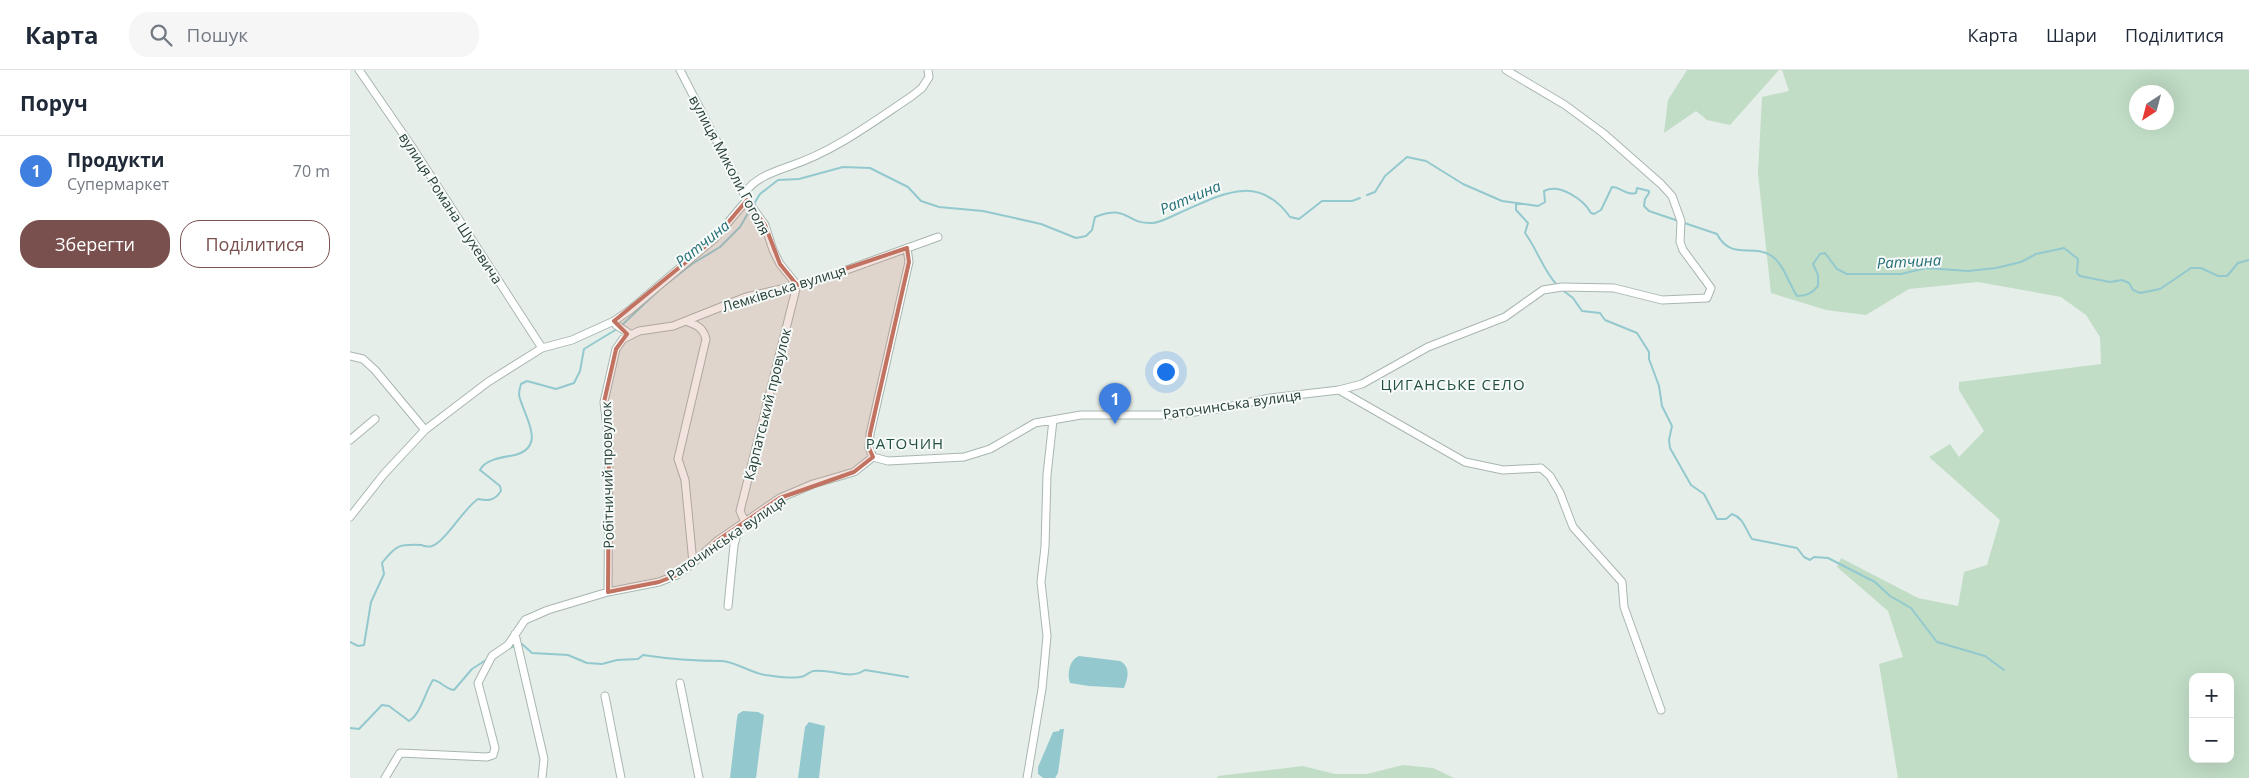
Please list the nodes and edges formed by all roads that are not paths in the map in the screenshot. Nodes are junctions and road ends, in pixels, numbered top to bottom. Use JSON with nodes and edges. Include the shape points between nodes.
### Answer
{"nodes":[{"id":1,"x":359,"y":70,"type":"edge"},
{"id":2,"x":680,"y":70,"type":"edge"},
{"id":3,"x":928,"y":70,"type":"edge"},
{"id":4,"x":1506,"y":70,"type":"edge"},
{"id":5,"x":748,"y":199,"type":"junction"},
{"id":6,"x":938,"y":237,"type":"dead end"},
{"id":7,"x":907,"y":248,"type":"junction"},
{"id":8,"x":797,"y":285,"type":"junction"},
{"id":9,"x":686,"y":321,"type":"junction"},
{"id":10,"x":617,"y":326,"type":"junction"},
{"id":11,"x":630,"y":334,"type":"junction"},
{"id":12,"x":542,"y":348,"type":"junction"},
{"id":13,"x":350,"y":356,"type":"edge"},
{"id":14,"x":1339,"y":390,"type":"junction"},
{"id":15,"x":375,"y":419,"type":"dead end"},
{"id":16,"x":1053,"y":420,"type":"junction"},
{"id":17,"x":424,"y":430,"type":"junction"},
{"id":18,"x":350,"y":440,"type":"edge"},
{"id":19,"x":873,"y":457,"type":"junction"},
{"id":20,"x":350,"y":517,"type":"edge"},
{"id":21,"x":742,"y":525,"type":"junction"},
{"id":22,"x":693,"y":563,"type":"junction"},
{"id":23,"x":608,"y":592,"type":"junction"},
{"id":24,"x":728,"y":606,"type":"dead end"},
{"id":25,"x":515,"y":634,"type":"junction"},
{"id":26,"x":680,"y":683,"type":"dead end"},
{"id":27,"x":605,"y":696,"type":"dead end"},
{"id":28,"x":1661,"y":710,"type":"dead end"},
{"id":29,"x":385,"y":778,"type":"edge"},
{"id":30,"x":542,"y":778,"type":"edge"},
{"id":31,"x":620,"y":778,"type":"edge"},
{"id":32,"x":698,"y":778,"type":"edge"},
{"id":33,"x":1027,"y":778,"type":"edge"}],
"edges":[{"from":1,"to":12,"type":"street","name":"вулиця Романа Шухевича"},
{"from":2,"to":5,"type":"street","name":"вулиця Миколи Гоголя"},
{"from":3,"to":5,"type":"street","via":[[927,81],[912,96],[835,147],[774,171],[755,183]]},
{"from":4,"to":14,"type":"street","name":"Раточинська вулиця","via":[[1566,104],[1667,190],[1681,221],[1680,242],[1693,266],[1711,288],[1707,298],[1662,300],[1614,288],[1543,290],[1505,317],[1428,347],[1362,384]]},
{"from":5,"to":8,"type":"street","name":"вулиця Миколи Гоголя","via":[[758,213],[780,264]]},
{"from":5,"to":10,"type":"street","via":[[714,239],[630,310]]},
{"from":6,"to":7,"type":"street","name":"Лемківська вулиця"},
{"from":7,"to":8,"type":"street","name":"Лемківська вулиця"},
{"from":7,"to":19,"type":"street","via":[[909,262],[870,434],[868,448]]},
{"from":8,"to":9,"type":"street","name":"Лемківська вулиця","via":[[746,297]]},
{"from":8,"to":21,"type":"street","name":"Карпатський провулок","via":[[740,511]]},
{"from":9,"to":11,"type":"street","name":"Лемківська вулиця"},
{"from":9,"to":22,"type":"street","via":[[704,331],[706,339],[678,458],[685,480]]},
{"from":10,"to":11,"type":"street"},
{"from":10,"to":12,"type":"street"},
{"from":11,"to":23,"type":"street","name":"Робітничий провулок","via":[[616,349],[604,402],[609,445]]},
{"from":12,"to":17,"type":"street","via":[[488,382]]},
{"from":13,"to":17,"type":"street","via":[[363,359],[375,370]]},
{"from":14,"to":16,"type":"street","name":"Раточинська вулиця","via":[[1172,415],[1081,415]]},
{"from":14,"to":28,"type":"street","via":[[1465,462],[1503,470],[1541,468],[1550,476],[1573,527],[1622,582],[1624,607]]},
{"from":15,"to":18,"type":"street"},
{"from":16,"to":19,"type":"street","name":"Раточинська вулиця","via":[[1035,423],[990,449],[964,457],[888,461]]},
{"from":16,"to":33,"type":"street","via":[[1041,582],[1047,636]]},
{"from":17,"to":20,"type":"street"},
{"from":19,"to":21,"type":"street","name":"Раточинська вулиця","via":[[854,472],[780,498]]},
{"from":21,"to":22,"type":"street","name":"Раточинська вулиця"},
{"from":21,"to":24,"type":"street","name":"Карпатський провулок","via":[[734,545]]},
{"from":22,"to":23,"type":"street","name":"Раточинська вулиця","via":[[677,575],[659,582]]},
{"from":23,"to":25,"type":"street","name":"Раточинська вулиця","via":[[535,615],[526,620]]},
{"from":25,"to":29,"type":"street","name":"Раточинська вулиця","via":[[492,656],[478,683],[495,748],[493,754],[487,757],[400,753]]},
{"from":25,"to":30,"type":"street","via":[[544,759]]},
{"from":26,"to":32,"type":"street"},
{"from":27,"to":31,"type":"street"}]}
